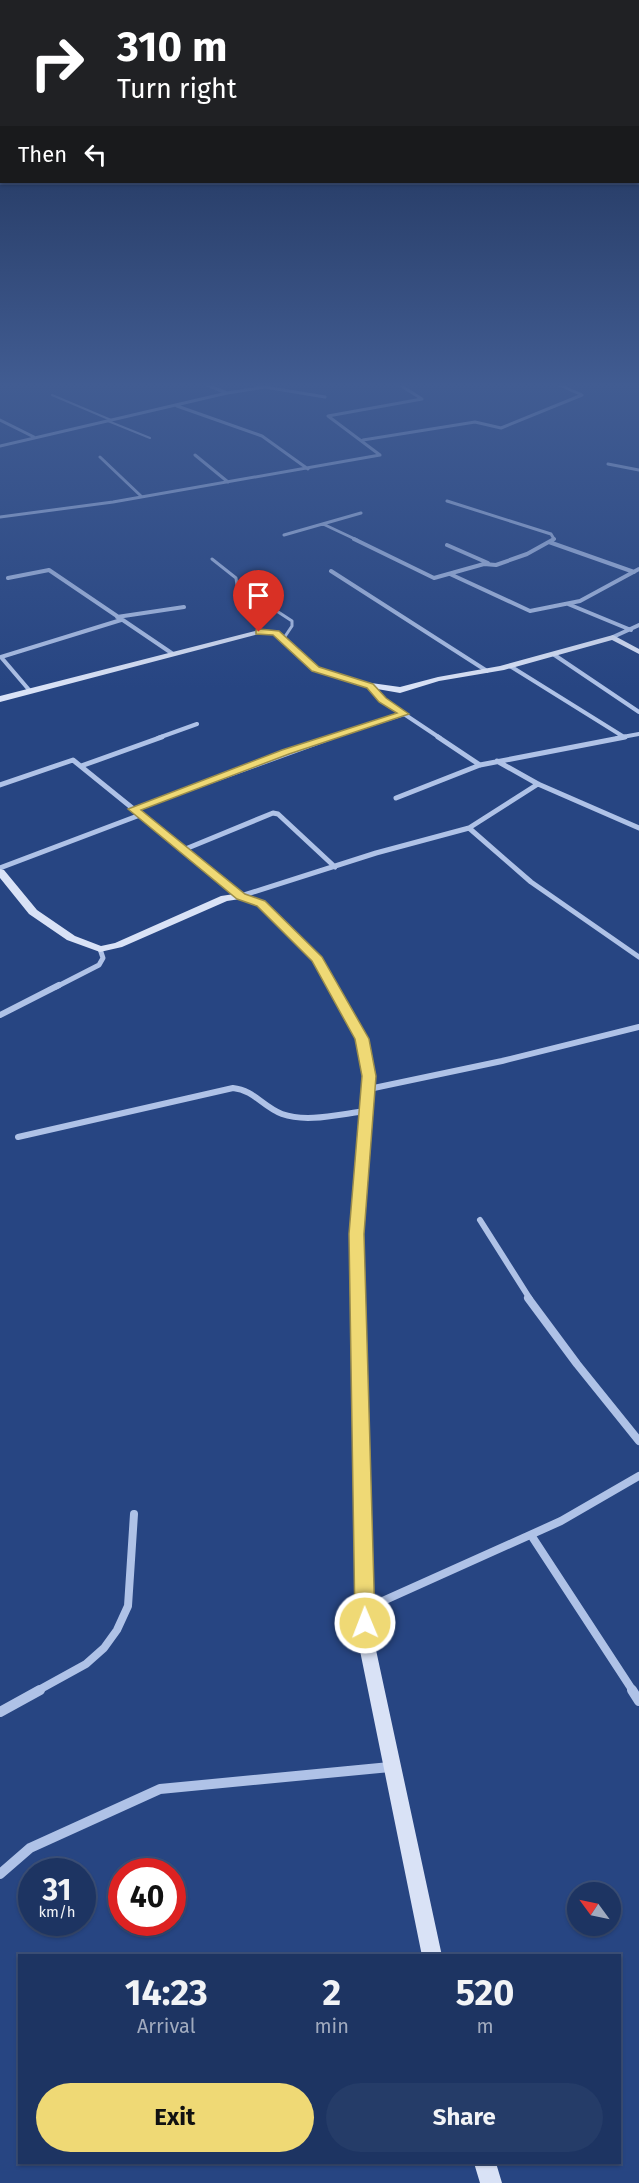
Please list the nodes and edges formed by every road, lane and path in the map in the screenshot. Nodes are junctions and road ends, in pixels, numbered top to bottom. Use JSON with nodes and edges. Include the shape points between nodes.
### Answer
{"nodes":[{"id":1,"x":128,"y":484,"type":"edge"},
{"id":2,"x":217,"y":484,"type":"edge"},
{"id":3,"x":142,"y":497,"type":"junction"},
{"id":4,"x":447,"y":501,"type":"dead end"},
{"id":5,"x":361,"y":513,"type":"dead end"},
{"id":6,"x":0,"y":517,"type":"edge"},
{"id":7,"x":323,"y":524,"type":"junction"},
{"id":8,"x":284,"y":535,"type":"dead end"},
{"id":9,"x":549,"y":542,"type":"junction"},
{"id":10,"x":447,"y":545,"type":"dead end"},
{"id":11,"x":212,"y":559,"type":"dead end"},
{"id":12,"x":489,"y":564,"type":"junction"},
{"id":13,"x":639,"y":569,"type":"edge"},
{"id":14,"x":332,"y":571,"type":"dead end"},
{"id":15,"x":634,"y":572,"type":"junction"},
{"id":16,"x":450,"y":574,"type":"junction"},
{"id":17,"x":8,"y":578,"type":"dead end"},
{"id":18,"x":567,"y":604,"type":"junction"},
{"id":19,"x":184,"y":607,"type":"dead end"},
{"id":20,"x":118,"y":618,"type":"junction"},
{"id":21,"x":639,"y":625,"type":"edge"},
{"id":22,"x":631,"y":630,"type":"junction"},
{"id":23,"x":284,"y":638,"type":"junction"},
{"id":24,"x":613,"y":638,"type":"junction"},
{"id":25,"x":639,"y":652,"type":"edge"},
{"id":26,"x":173,"y":654,"type":"junction"},
{"id":27,"x":553,"y":654,"type":"junction"},
{"id":28,"x":510,"y":666,"type":"junction"},
{"id":29,"x":487,"y":671,"type":"junction"},
{"id":30,"x":370,"y":686,"type":"junction"},
{"id":31,"x":30,"y":691,"type":"junction"},
{"id":32,"x":0,"y":699,"type":"edge"},
{"id":33,"x":639,"y":712,"type":"edge"},
{"id":34,"x":404,"y":714,"type":"junction"},
{"id":35,"x":197,"y":724,"type":"dead end"},
{"id":36,"x":639,"y":734,"type":"edge"},
{"id":37,"x":625,"y":737,"type":"junction"},
{"id":38,"x":497,"y":761,"type":"junction"},
{"id":39,"x":480,"y":765,"type":"junction"},
{"id":40,"x":81,"y":766,"type":"junction"},
{"id":41,"x":538,"y":784,"type":"junction"},
{"id":42,"x":0,"y":785,"type":"edge"},
{"id":43,"x":396,"y":798,"type":"dead end"},
{"id":44,"x":134,"y":809,"type":"junction"},
{"id":45,"x":140,"y":814,"type":"junction"},
{"id":46,"x":469,"y":828,"type":"junction"},
{"id":47,"x":639,"y":828,"type":"edge"},
{"id":48,"x":183,"y":850,"type":"junction"},
{"id":49,"x":335,"y":867,"type":"junction"},
{"id":50,"x":0,"y":870,"type":"edge"},
{"id":51,"x":241,"y":896,"type":"junction"},
{"id":52,"x":100,"y":949,"type":"junction"},
{"id":53,"x":639,"y":957,"type":"edge"},
{"id":54,"x":0,"y":1007,"type":"edge"},
{"id":55,"x":3,"y":1014,"type":"edge"},
{"id":56,"x":639,"y":1027,"type":"edge"},
{"id":57,"x":368,"y":1089,"type":"junction"},
{"id":58,"x":366,"y":1111,"type":"junction"},
{"id":59,"x":18,"y":1137,"type":"dead end"},
{"id":60,"x":480,"y":1220,"type":"dead end"},
{"id":61,"x":639,"y":1441,"type":"edge"},
{"id":62,"x":639,"y":1476,"type":"edge"},
{"id":63,"x":134,"y":1514,"type":"dead end"},
{"id":64,"x":531,"y":1535,"type":"junction"},
{"id":65,"x":364,"y":1609,"type":"junction"},
{"id":66,"x":639,"y":1701,"type":"edge"},
{"id":67,"x":0,"y":1712,"type":"edge"},
{"id":68,"x":392,"y":1767,"type":"junction"},
{"id":69,"x":0,"y":1874,"type":"edge"},
{"id":70,"x":432,"y":1954,"type":"edge"},
{"id":71,"x":485,"y":2164,"type":"edge"},
{"id":72,"x":491,"y":2183,"type":"edge"}],
"edges":[{"from":1,"to":3,"type":"street"},
{"from":2,"to":3,"type":"street"},
{"from":3,"to":6,"type":"street"},
{"from":4,"to":9,"type":"street","via":[[555,536]]},
{"from":5,"to":7,"type":"street"},
{"from":7,"to":8,"type":"street"},
{"from":7,"to":16,"type":"street","via":[[430,577]]},
{"from":9,"to":12,"type":"street","via":[[496,565]]},
{"from":9,"to":15,"type":"street"},
{"from":10,"to":12,"type":"street"},
{"from":11,"to":23,"type":"lane","via":[[236,578],[237,585],[292,621]]},
{"from":12,"to":16,"type":"street"},
{"from":13,"to":15,"type":"street"},
{"from":14,"to":29,"type":"street"},
{"from":15,"to":18,"type":"street"},
{"from":16,"to":18,"type":"street","via":[[530,611]]},
{"from":17,"to":20,"type":"street","via":[[49,570]]},
{"from":18,"to":22,"type":"street"},
{"from":19,"to":20,"type":"street"},
{"from":20,"to":26,"type":"street"},
{"from":20,"to":31,"type":"street","via":[[1,657]]},
{"from":21,"to":22,"type":"street"},
{"from":22,"to":24,"type":"street"},
{"from":23,"to":26,"type":"street","via":[[259,632]]},
{"from":23,"to":30,"type":"street","via":[[316,669]]},
{"from":24,"to":25,"type":"street"},
{"from":24,"to":27,"type":"street"},
{"from":26,"to":31,"type":"street"},
{"from":27,"to":28,"type":"street"},
{"from":27,"to":33,"type":"street"},
{"from":28,"to":29,"type":"street"},
{"from":28,"to":37,"type":"street"},
{"from":29,"to":30,"type":"street","via":[[400,690]]},
{"from":30,"to":34,"type":"street"},
{"from":31,"to":32,"type":"street"},
{"from":34,"to":39,"type":"street"},
{"from":34,"to":44,"type":"street","via":[[286,752]]},
{"from":35,"to":40,"type":"street"},
{"from":36,"to":37,"type":"street"},
{"from":37,"to":38,"type":"street"},
{"from":38,"to":39,"type":"street"},
{"from":38,"to":41,"type":"street"},
{"from":39,"to":43,"type":"street"},
{"from":40,"to":42,"type":"street","via":[[73,760]]},
{"from":40,"to":44,"type":"street"},
{"from":41,"to":46,"type":"street"},
{"from":41,"to":47,"type":"street"},
{"from":44,"to":45,"type":"street"},
{"from":45,"to":48,"type":"street"},
{"from":45,"to":50,"type":"street"},
{"from":46,"to":49,"type":"street"},
{"from":46,"to":53,"type":"street","via":[[531,882]]},
{"from":48,"to":49,"type":"street","via":[[273,813]]},
{"from":48,"to":51,"type":"street"},
{"from":49,"to":51,"type":"street"},
{"from":50,"to":52,"type":"street","via":[[33,912],[71,938]]},
{"from":51,"to":52,"type":"street","via":[[225,898],[118,945]]},
{"from":51,"to":57,"type":"street","via":[[261,903],[317,959],[362,1039]]},
{"from":52,"to":55,"type":"street","via":[[104,958],[99,965]]},
{"from":54,"to":55,"type":"street"},
{"from":56,"to":57,"type":"street"},
{"from":57,"to":58,"type":"street"},
{"from":58,"to":59,"type":"street","via":[[296,1117],[274,1110],[252,1092],[233,1088]]},
{"from":58,"to":65,"type":"street","via":[[356,1234]]},
{"from":60,"to":61,"type":"street","via":[[520,1286]]},
{"from":62,"to":64,"type":"street"},
{"from":63,"to":67,"type":"street","via":[[128,1606],[117,1630],[86,1664]]},
{"from":64,"to":65,"type":"street"},
{"from":64,"to":66,"type":"street"},
{"from":65,"to":68,"type":"street","via":[[365,1636]]},
{"from":68,"to":69,"type":"street","via":[[160,1789],[30,1848]]},
{"from":68,"to":70,"type":"street"},
{"from":71,"to":72,"type":"street"}]}
